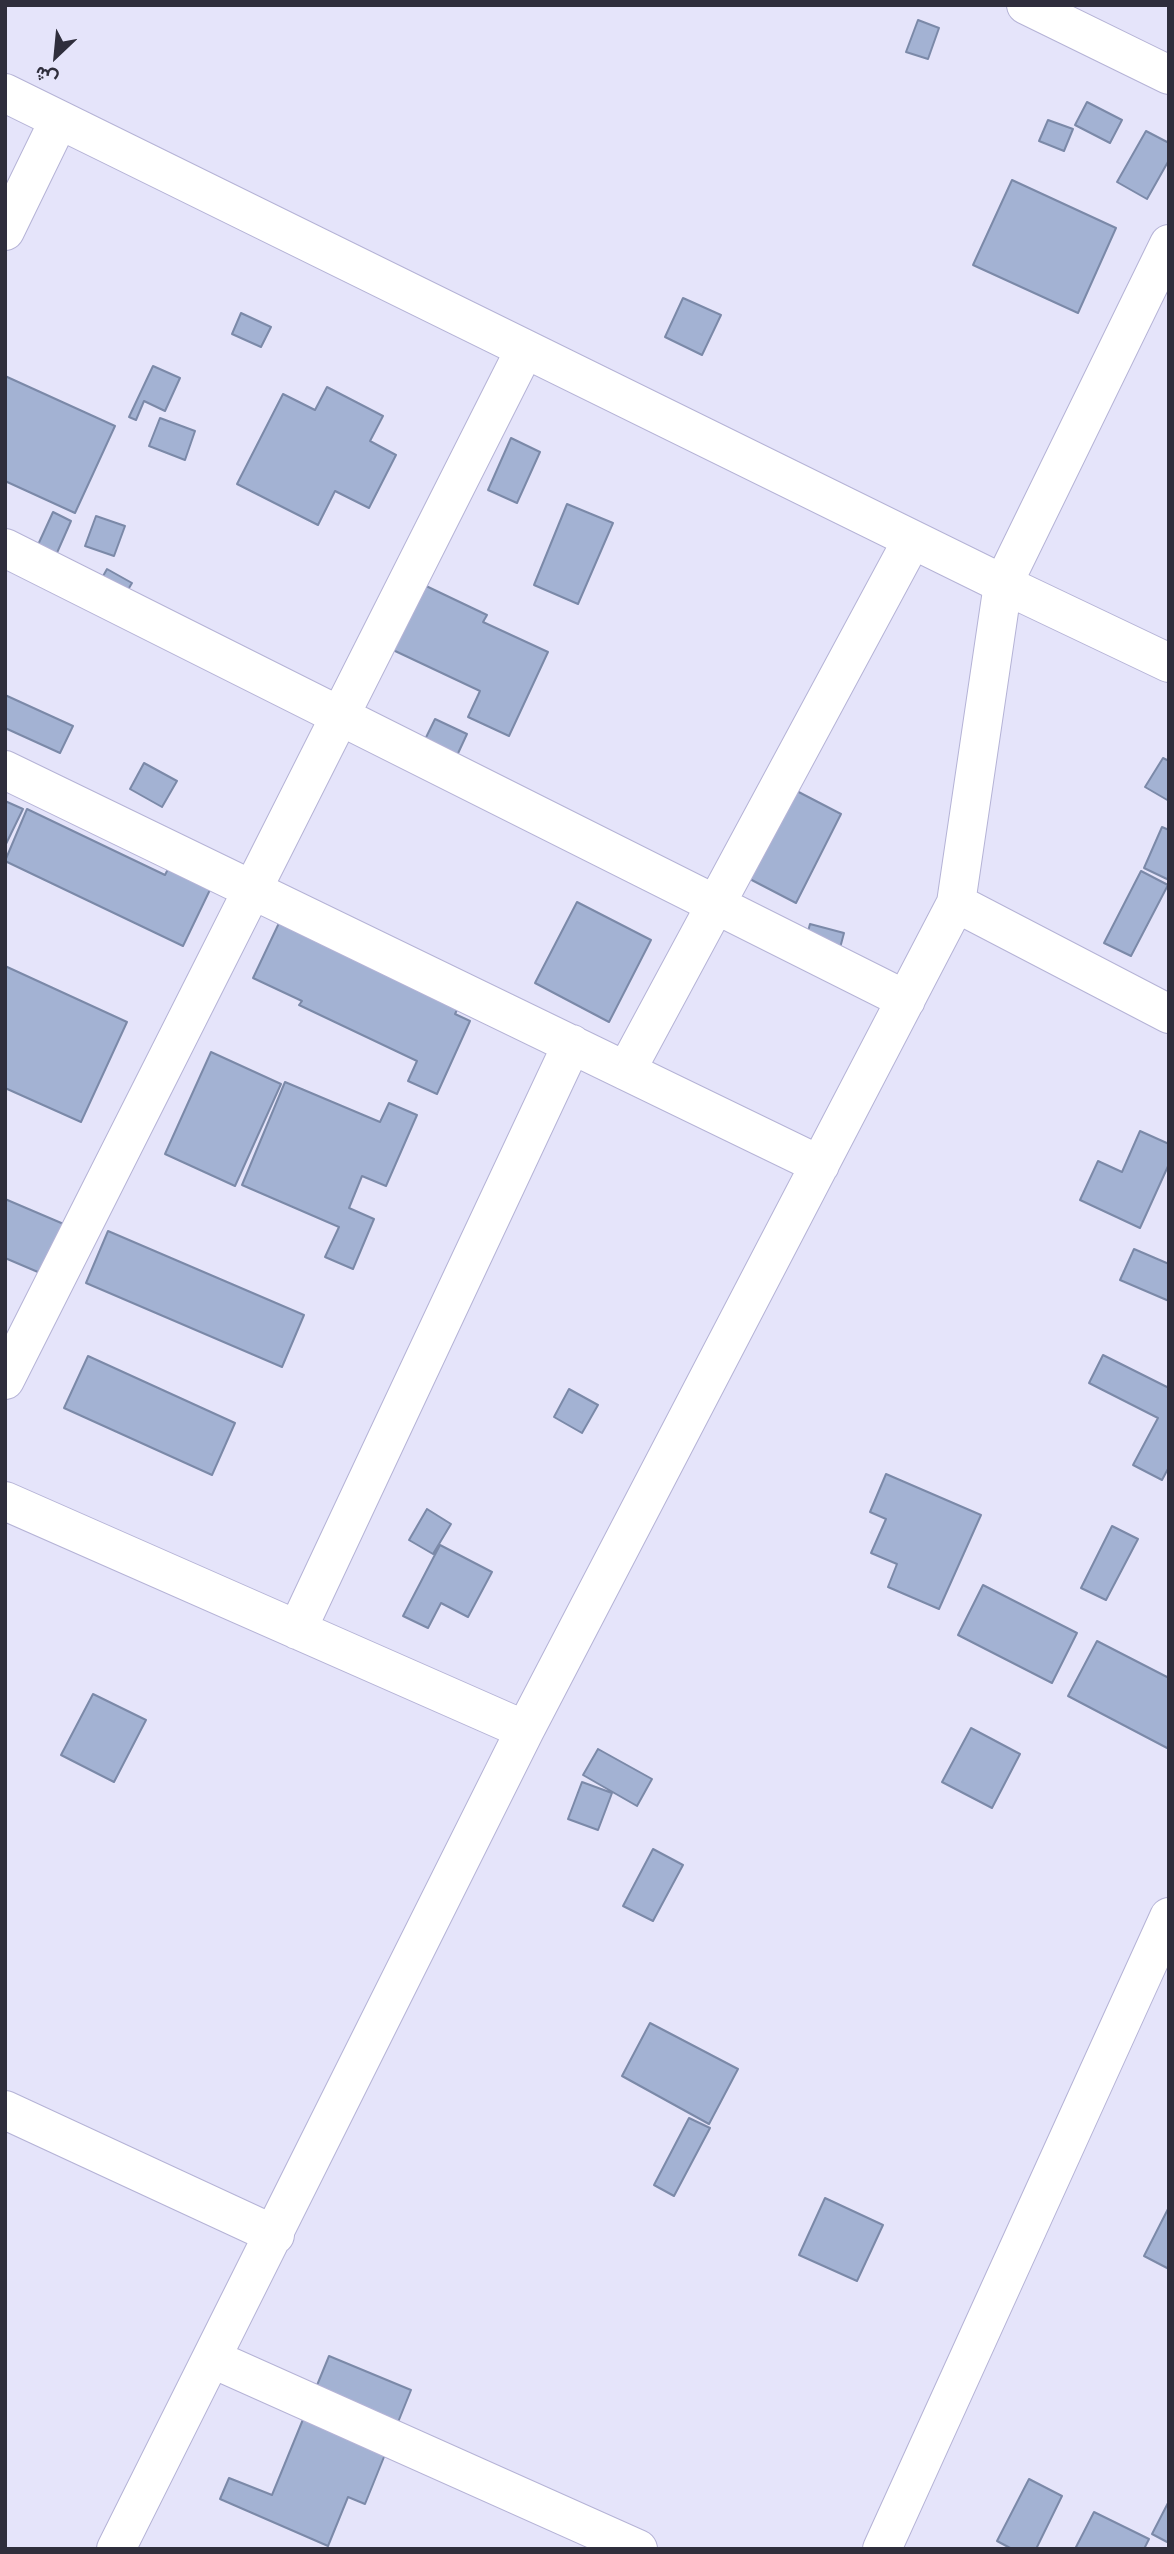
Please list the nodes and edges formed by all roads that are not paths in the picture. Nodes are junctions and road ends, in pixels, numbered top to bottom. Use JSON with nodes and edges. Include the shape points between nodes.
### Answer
{"nodes":[{"id":1,"x":1026,"y":5,"type":"edge"},
{"id":2,"x":1169,"y":75,"type":"edge"},
{"id":3,"x":5,"y":93,"type":"edge"},
{"id":4,"x":60,"y":120,"type":"junction"},
{"id":5,"x":5,"y":231,"type":"edge"},
{"id":6,"x":1169,"y":244,"type":"edge"},
{"id":7,"x":525,"y":349,"type":"junction"},
{"id":8,"x":912,"y":540,"type":"junction"},
{"id":9,"x":5,"y":548,"type":"edge"},
{"id":10,"x":1003,"y":584,"type":"junction"},
{"id":11,"x":1169,"y":663,"type":"edge"},
{"id":12,"x":340,"y":716,"type":"junction"},
{"id":13,"x":5,"y":770,"type":"edge"},
{"id":14,"x":253,"y":890,"type":"junction"},
{"id":15,"x":957,"y":903,"type":"junction"},
{"id":16,"x":716,"y":905,"type":"junction"},
{"id":17,"x":906,"y":1000,"type":"junction"},
{"id":18,"x":1169,"y":1014,"type":"edge"},
{"id":19,"x":572,"y":1044,"type":"junction"},
{"id":20,"x":626,"y":1071,"type":"junction"},
{"id":21,"x":820,"y":1165,"type":"junction"},
{"id":22,"x":5,"y":1380,"type":"edge"},
{"id":23,"x":5,"y":1501,"type":"edge"},
{"id":24,"x":297,"y":1630,"type":"junction"},
{"id":25,"x":525,"y":1730,"type":"junction"},
{"id":26,"x":1169,"y":1917,"type":"edge"},
{"id":27,"x":5,"y":2109,"type":"edge"},
{"id":28,"x":275,"y":2235,"type":"junction"},
{"id":29,"x":213,"y":2359,"type":"junction"},
{"id":30,"x":116,"y":2549,"type":"edge"},
{"id":31,"x":638,"y":2549,"type":"edge"},
{"id":32,"x":883,"y":2549,"type":"edge"}],
"edges":[{"from":1,"to":2,"type":"street"},
{"from":3,"to":4,"type":"street"},
{"from":4,"to":5,"type":"street"},
{"from":4,"to":7,"type":"street"},
{"from":6,"to":10,"type":"street"},
{"from":7,"to":8,"type":"street"},
{"from":7,"to":12,"type":"street"},
{"from":8,"to":10,"type":"street"},
{"from":8,"to":16,"type":"street"},
{"from":9,"to":12,"type":"street"},
{"from":10,"to":11,"type":"street"},
{"from":10,"to":15,"type":"street"},
{"from":12,"to":14,"type":"street"},
{"from":12,"to":16,"type":"street"},
{"from":13,"to":14,"type":"street"},
{"from":14,"to":19,"type":"street"},
{"from":14,"to":22,"type":"street"},
{"from":15,"to":17,"type":"street"},
{"from":15,"to":18,"type":"street"},
{"from":16,"to":17,"type":"street"},
{"from":16,"to":20,"type":"street"},
{"from":17,"to":21,"type":"street"},
{"from":19,"to":20,"type":"street"},
{"from":19,"to":24,"type":"street"},
{"from":20,"to":21,"type":"street"},
{"from":21,"to":25,"type":"street"},
{"from":23,"to":24,"type":"street"},
{"from":24,"to":25,"type":"street"},
{"from":25,"to":28,"type":"street"},
{"from":26,"to":32,"type":"street"},
{"from":27,"to":28,"type":"street"},
{"from":28,"to":29,"type":"street"},
{"from":29,"to":30,"type":"street"},
{"from":29,"to":31,"type":"street"}]}
